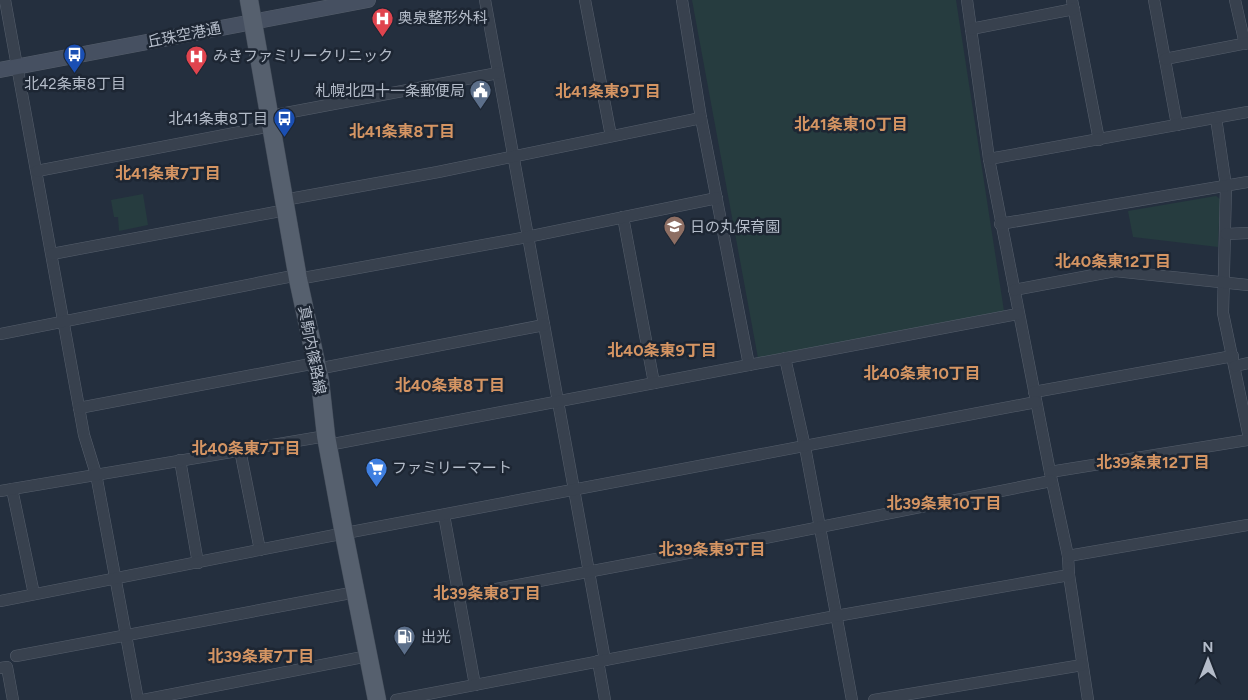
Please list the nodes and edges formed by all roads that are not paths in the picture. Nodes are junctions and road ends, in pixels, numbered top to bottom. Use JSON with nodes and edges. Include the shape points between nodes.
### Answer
{"nodes":[{"id":1,"x":5,"y":0,"type":"edge"},
{"id":2,"x":249,"y":0,"type":"edge"},
{"id":3,"x":368,"y":0,"type":"edge"},
{"id":4,"x":485,"y":0,"type":"edge"},
{"id":5,"x":585,"y":0,"type":"edge"},
{"id":6,"x":682,"y":0,"type":"edge"},
{"id":7,"x":967,"y":0,"type":"edge"},
{"id":8,"x":1154,"y":0,"type":"edge"},
{"id":9,"x":1235,"y":0,"type":"edge"},
{"id":10,"x":323,"y":4,"type":"edge"},
{"id":11,"x":1073,"y":5,"type":"edge"},
{"id":12,"x":253,"y":22,"type":"junction"},
{"id":13,"x":971,"y":29,"type":"junction"},
{"id":14,"x":1246,"y":44,"type":"edge"},
{"id":15,"x":1165,"y":59,"type":"junction"},
{"id":16,"x":17,"y":67,"type":"junction"},
{"id":17,"x":0,"y":70,"type":"edge"},
{"id":18,"x":498,"y":73,"type":"junction"},
{"id":19,"x":1248,"y":112,"type":"edge"},
{"id":20,"x":701,"y":118,"type":"junction"},
{"id":21,"x":1216,"y":118,"type":"junction"},
{"id":22,"x":270,"y":121,"type":"junction"},
{"id":23,"x":1177,"y":125,"type":"junction"},
{"id":24,"x":611,"y":136,"type":"junction"},
{"id":25,"x":1099,"y":140,"type":"junction"},
{"id":26,"x":513,"y":156,"type":"junction"},
{"id":27,"x":989,"y":159,"type":"junction"},
{"id":28,"x":37,"y":171,"type":"junction"},
{"id":29,"x":1248,"y":182,"type":"edge"},
{"id":30,"x":1226,"y":186,"type":"junction"},
{"id":31,"x":717,"y":198,"type":"junction"},
{"id":32,"x":285,"y":205,"type":"junction"},
{"id":33,"x":623,"y":218,"type":"junction"},
{"id":34,"x":1000,"y":224,"type":"junction"},
{"id":35,"x":1248,"y":233,"type":"edge"},
{"id":36,"x":1226,"y":234,"type":"junction"},
{"id":37,"x":527,"y":237,"type":"junction"},
{"id":38,"x":52,"y":254,"type":"junction"},
{"id":39,"x":298,"y":277,"type":"junction"},
{"id":40,"x":1224,"y":283,"type":"junction"},
{"id":41,"x":1248,"y":285,"type":"edge"},
{"id":42,"x":1014,"y":290,"type":"junction"},
{"id":43,"x":1018,"y":314,"type":"junction"},
{"id":44,"x":64,"y":322,"type":"junction"},
{"id":45,"x":544,"y":325,"type":"junction"},
{"id":46,"x":0,"y":334,"type":"edge"},
{"id":47,"x":785,"y":358,"type":"junction"},
{"id":48,"x":1234,"y":361,"type":"junction"},
{"id":49,"x":1248,"y":363,"type":"edge"},
{"id":50,"x":749,"y":365,"type":"junction"},
{"id":51,"x":316,"y":366,"type":"junction"},
{"id":52,"x":654,"y":383,"type":"junction"},
{"id":53,"x":1035,"y":397,"type":"junction"},
{"id":54,"x":558,"y":402,"type":"junction"},
{"id":55,"x":79,"y":408,"type":"junction"},
{"id":56,"x":1248,"y":433,"type":"edge"},
{"id":57,"x":327,"y":440,"type":"junction"},
{"id":58,"x":1248,"y":440,"type":"edge"},
{"id":59,"x":805,"y":447,"type":"junction"},
{"id":60,"x":240,"y":450,"type":"junction"},
{"id":61,"x":180,"y":460,"type":"junction"},
{"id":62,"x":96,"y":474,"type":"junction"},
{"id":63,"x":1050,"y":477,"type":"junction"},
{"id":64,"x":6,"y":490,"type":"edge"},
{"id":65,"x":574,"y":491,"type":"junction"},
{"id":66,"x":444,"y":515,"type":"junction"},
{"id":67,"x":1248,"y":526,"type":"edge"},
{"id":68,"x":819,"y":527,"type":"junction"},
{"id":69,"x":344,"y":534,"type":"junction"},
{"id":70,"x":260,"y":550,"type":"junction"},
{"id":71,"x":1068,"y":556,"type":"junction"},
{"id":72,"x":198,"y":562,"type":"junction"},
{"id":73,"x":588,"y":572,"type":"junction"},
{"id":74,"x":1068,"y":575,"type":"junction"},
{"id":75,"x":116,"y":579,"type":"junction"},
{"id":76,"x":356,"y":592,"type":"junction"},
{"id":77,"x":34,"y":594,"type":"junction"},
{"id":78,"x":459,"y":596,"type":"junction"},
{"id":79,"x":0,"y":601,"type":"edge"},
{"id":80,"x":836,"y":616,"type":"junction"},
{"id":81,"x":126,"y":636,"type":"junction"},
{"id":82,"x":16,"y":656,"type":"dead end"},
{"id":83,"x":368,"y":656,"type":"junction"},
{"id":84,"x":601,"y":661,"type":"junction"},
{"id":85,"x":1082,"y":665,"type":"junction"},
{"id":86,"x":0,"y":668,"type":"edge"},
{"id":87,"x":475,"y":685,"type":"junction"},
{"id":88,"x":13,"y":700,"type":"edge"},
{"id":89,"x":138,"y":700,"type":"edge"},
{"id":90,"x":143,"y":700,"type":"edge"},
{"id":91,"x":377,"y":700,"type":"edge"},
{"id":92,"x":396,"y":700,"type":"edge"},
{"id":93,"x":605,"y":700,"type":"edge"},
{"id":94,"x":852,"y":700,"type":"edge"},
{"id":95,"x":874,"y":700,"type":"edge"},
{"id":96,"x":1088,"y":700,"type":"edge"}],
"edges":[{"from":1,"to":16,"type":"street"},
{"from":2,"to":12,"type":"main road","name":"真駒内篠路線"},
{"from":3,"to":10,"type":"main road","name":"丘珠空港通"},
{"from":4,"to":18,"type":"street"},
{"from":5,"to":24,"type":"street"},
{"from":6,"to":20,"type":"street"},
{"from":7,"to":13,"type":"street"},
{"from":8,"to":15,"type":"street"},
{"from":9,"to":14,"type":"street"},
{"from":10,"to":12,"type":"main road","name":"丘珠空港通"},
{"from":11,"to":13,"type":"street"},
{"from":11,"to":25,"type":"street"},
{"from":12,"to":16,"type":"main road","name":"丘珠空港通"},
{"from":12,"to":22,"type":"main road","name":"真駒内篠路線"},
{"from":13,"to":27,"type":"street"},
{"from":14,"to":15,"type":"street"},
{"from":15,"to":23,"type":"street"},
{"from":16,"to":17,"type":"main road","name":"丘珠空港通"},
{"from":16,"to":28,"type":"street"},
{"from":18,"to":22,"type":"street"},
{"from":18,"to":26,"type":"street"},
{"from":19,"to":21,"type":"street"},
{"from":20,"to":24,"type":"street"},
{"from":20,"to":31,"type":"street"},
{"from":21,"to":23,"type":"street"},
{"from":21,"to":30,"type":"street"},
{"from":22,"to":28,"type":"street"},
{"from":22,"to":32,"type":"main road","name":"真駒内篠路線"},
{"from":23,"to":25,"type":"street"},
{"from":24,"to":26,"type":"street"},
{"from":25,"to":27,"type":"street"},
{"from":26,"to":32,"type":"street"},
{"from":26,"to":37,"type":"street"},
{"from":27,"to":34,"type":"street"},
{"from":28,"to":38,"type":"street"},
{"from":29,"to":30,"type":"street"},
{"from":30,"to":34,"type":"street"},
{"from":30,"to":36,"type":"street"},
{"from":31,"to":33,"type":"street"},
{"from":31,"to":50,"type":"street"},
{"from":32,"to":38,"type":"street"},
{"from":32,"to":39,"type":"main road","name":"真駒内篠路線"},
{"from":33,"to":37,"type":"street"},
{"from":33,"to":52,"type":"street"},
{"from":34,"to":42,"type":"street"},
{"from":35,"to":36,"type":"street"},
{"from":36,"to":40,"type":"street"},
{"from":37,"to":39,"type":"street"},
{"from":37,"to":45,"type":"street"},
{"from":38,"to":44,"type":"street"},
{"from":39,"to":44,"type":"street"},
{"from":39,"to":51,"type":"main road","name":"真駒内篠路線"},
{"from":40,"to":41,"type":"street"},
{"from":40,"to":42,"type":"street","via":[[1115,272]]},
{"from":40,"to":48,"type":"street","via":[[1223,313]]},
{"from":42,"to":43,"type":"street"},
{"from":43,"to":47,"type":"street"},
{"from":43,"to":53,"type":"street"},
{"from":44,"to":46,"type":"street"},
{"from":44,"to":55,"type":"street"},
{"from":45,"to":51,"type":"street"},
{"from":45,"to":54,"type":"street"},
{"from":47,"to":50,"type":"street"},
{"from":47,"to":59,"type":"street"},
{"from":48,"to":49,"type":"street"},
{"from":48,"to":53,"type":"street"},
{"from":48,"to":56,"type":"street"},
{"from":50,"to":52,"type":"street"},
{"from":51,"to":55,"type":"street"},
{"from":51,"to":57,"type":"main road","name":"真駒内篠路線"},
{"from":52,"to":54,"type":"street"},
{"from":53,"to":59,"type":"street"},
{"from":53,"to":63,"type":"street"},
{"from":54,"to":57,"type":"street"},
{"from":54,"to":65,"type":"street"},
{"from":55,"to":62,"type":"street"},
{"from":57,"to":60,"type":"street"},
{"from":57,"to":69,"type":"main road","name":"真駒内篠路線"},
{"from":58,"to":63,"type":"street"},
{"from":59,"to":65,"type":"street"},
{"from":59,"to":68,"type":"street"},
{"from":60,"to":61,"type":"street"},
{"from":60,"to":70,"type":"street"},
{"from":61,"to":62,"type":"street"},
{"from":61,"to":72,"type":"street"},
{"from":62,"to":64,"type":"street"},
{"from":62,"to":75,"type":"street"},
{"from":63,"to":68,"type":"street"},
{"from":63,"to":71,"type":"street"},
{"from":64,"to":77,"type":"street"},
{"from":65,"to":66,"type":"street"},
{"from":65,"to":73,"type":"street"},
{"from":66,"to":69,"type":"street"},
{"from":66,"to":78,"type":"street"},
{"from":67,"to":71,"type":"street"},
{"from":68,"to":73,"type":"street"},
{"from":68,"to":80,"type":"street"},
{"from":69,"to":70,"type":"street"},
{"from":69,"to":76,"type":"main road","name":"真駒内篠路線"},
{"from":70,"to":72,"type":"street"},
{"from":71,"to":74,"type":"street"},
{"from":72,"to":75,"type":"street"},
{"from":73,"to":78,"type":"street"},
{"from":73,"to":84,"type":"street"},
{"from":74,"to":80,"type":"street"},
{"from":74,"to":85,"type":"street"},
{"from":75,"to":77,"type":"street"},
{"from":75,"to":81,"type":"street"},
{"from":76,"to":81,"type":"street"},
{"from":76,"to":83,"type":"main road","name":"真駒内篠路線"},
{"from":77,"to":79,"type":"street"},
{"from":78,"to":87,"type":"street"},
{"from":80,"to":84,"type":"street"},
{"from":80,"to":94,"type":"street"},
{"from":81,"to":82,"type":"street"},
{"from":81,"to":89,"type":"street"},
{"from":83,"to":90,"type":"street"},
{"from":83,"to":91,"type":"main road","name":"真駒内篠路線"},
{"from":84,"to":87,"type":"street"},
{"from":84,"to":93,"type":"street"},
{"from":85,"to":95,"type":"street"},
{"from":85,"to":96,"type":"street"},
{"from":86,"to":88,"type":"street","via":[[7,667]]},
{"from":87,"to":92,"type":"street"}]}
